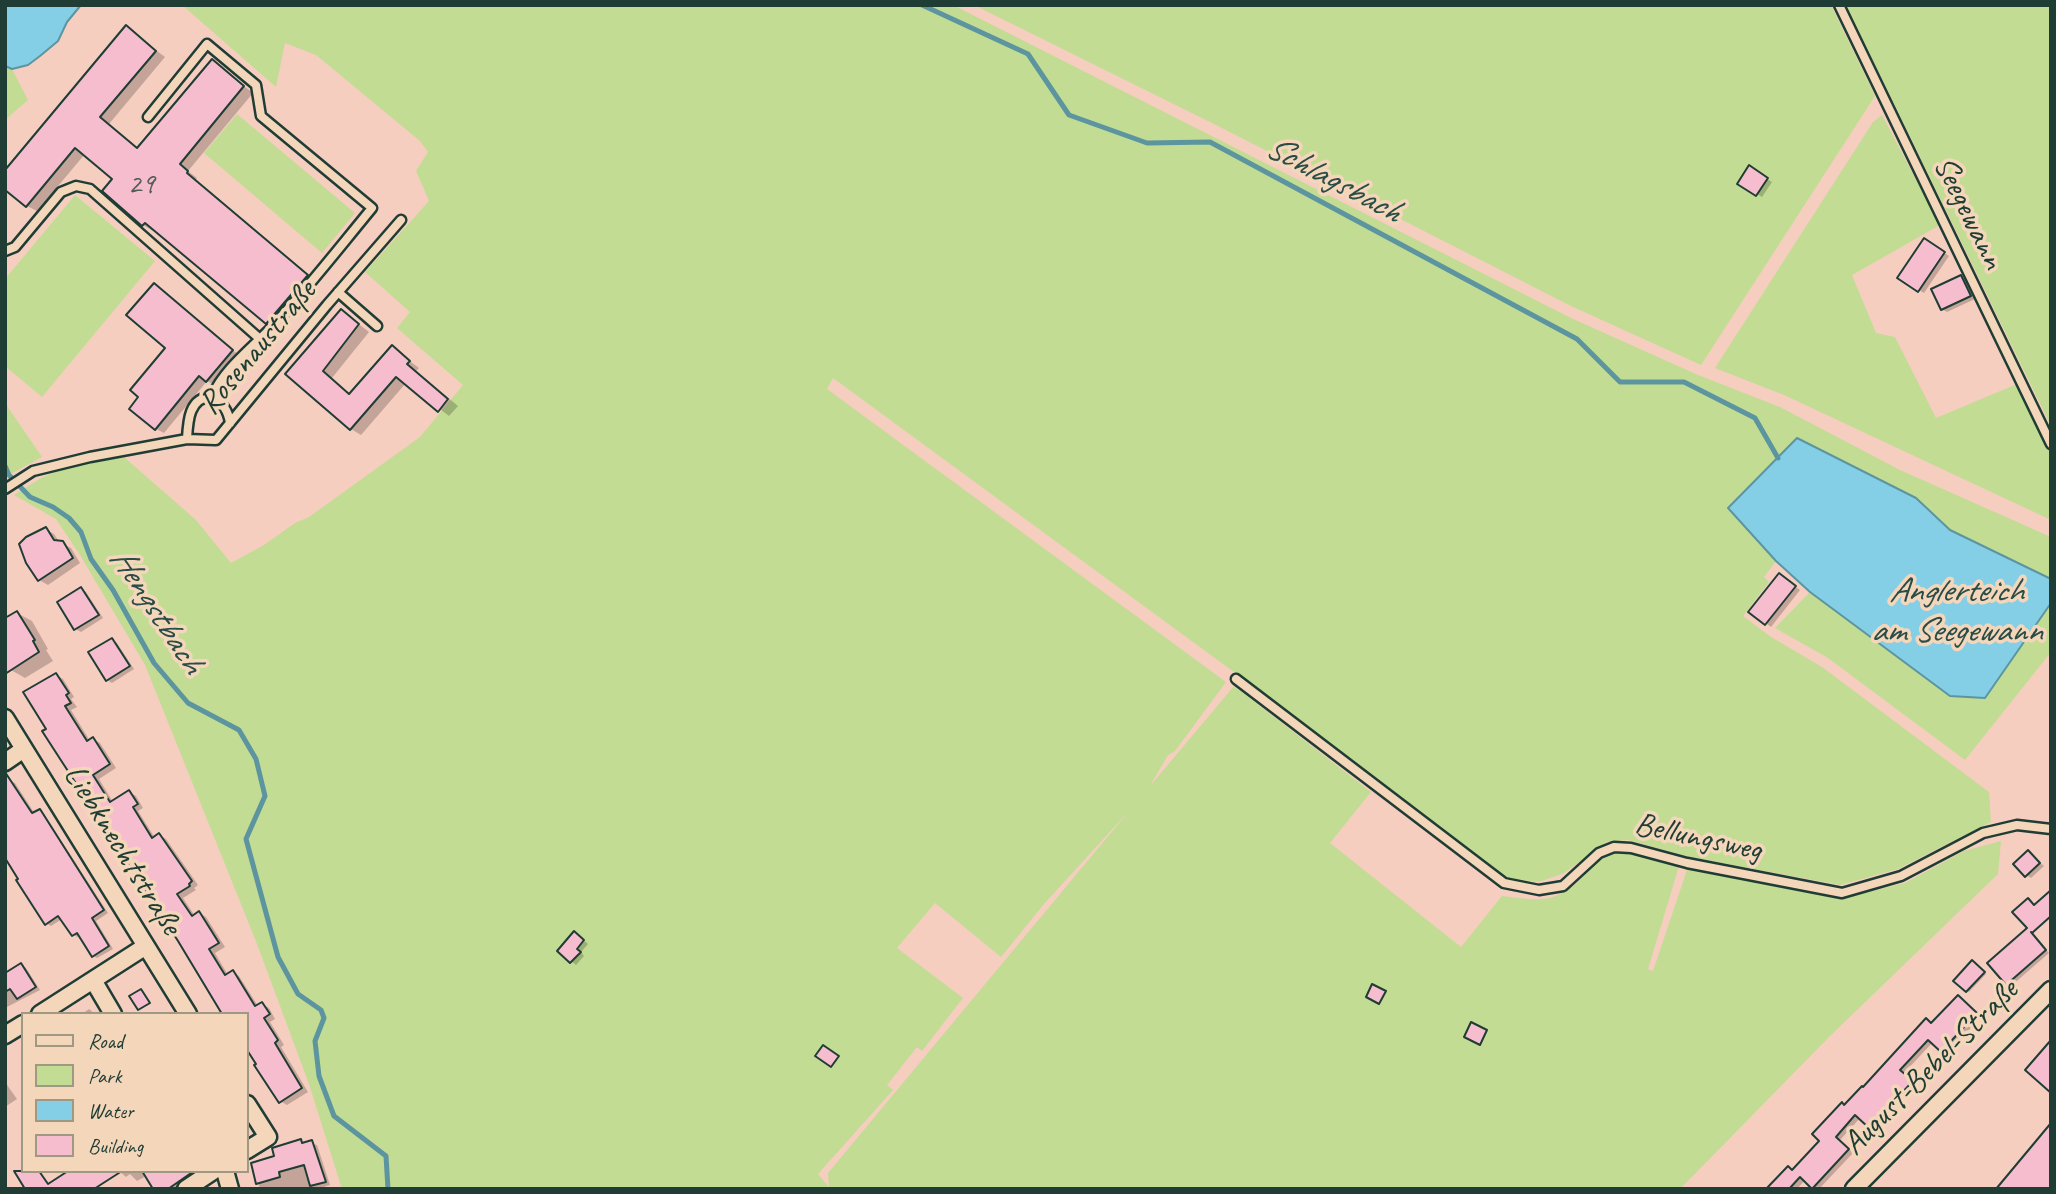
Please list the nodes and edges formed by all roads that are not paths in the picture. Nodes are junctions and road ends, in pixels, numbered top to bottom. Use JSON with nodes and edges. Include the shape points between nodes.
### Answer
{"nodes":[{"id":1,"x":1839,"y":5,"type":"edge"},
{"id":2,"x":148,"y":117,"type":"dead end"},
{"id":3,"x":401,"y":220,"type":"dead end"},
{"id":4,"x":5,"y":251,"type":"edge"},
{"id":5,"x":338,"y":292,"type":"junction"},
{"id":6,"x":377,"y":326,"type":"dead end"},
{"id":7,"x":260,"y":339,"type":"junction"},
{"id":8,"x":212,"y":396,"type":"junction"},
{"id":9,"x":230,"y":423,"type":"junction"},
{"id":10,"x":187,"y":439,"type":"junction"},
{"id":11,"x":2051,"y":444,"type":"edge"},
{"id":12,"x":5,"y":489,"type":"edge"},
{"id":13,"x":1236,"y":679,"type":"dead end"},
{"id":14,"x":5,"y":718,"type":"edge"},
{"id":15,"x":24,"y":749,"type":"junction"},
{"id":16,"x":5,"y":762,"type":"edge"},
{"id":17,"x":2051,"y":829,"type":"edge"},
{"id":18,"x":146,"y":946,"type":"junction"},
{"id":19,"x":93,"y":980,"type":"junction"},
{"id":20,"x":2051,"y":990,"type":"edge"},
{"id":21,"x":43,"y":1012,"type":"edge"},
{"id":22,"x":112,"y":1012,"type":"edge"},
{"id":23,"x":187,"y":1012,"type":"edge"},
{"id":24,"x":21,"y":1025,"type":"edge"},
{"id":25,"x":5,"y":1035,"type":"edge"},
{"id":26,"x":248,"y":1106,"type":"edge"},
{"id":27,"x":248,"y":1149,"type":"edge"},
{"id":28,"x":211,"y":1173,"type":"edge"},
{"id":29,"x":186,"y":1189,"type":"edge"},
{"id":30,"x":1854,"y":1189,"type":"edge"}],
"edges":[{"from":1,"to":11,"type":"lane","name":"Seegewann"},
{"from":2,"to":7,"type":"lane","via":[[207,44],[256,85],[261,116],[372,208]]},
{"from":3,"to":5,"type":"lane","name":"Rosenaustraße"},
{"from":4,"to":7,"type":"lane","via":[[15,247],[61,192],[76,186],[90,189]]},
{"from":5,"to":6,"type":"lane"},
{"from":5,"to":9,"type":"lane","name":"Rosenaustraße"},
{"from":7,"to":8,"type":"lane"},
{"from":8,"to":9,"type":"lane","via":[[228,412]]},
{"from":8,"to":10,"type":"lane","via":[[194,404]]},
{"from":9,"to":10,"type":"lane","name":"Rosenaustraße","via":[[216,440]]},
{"from":10,"to":12,"type":"lane","name":"Rosenaustraße","via":[[90,457],[29,474]]},
{"from":13,"to":17,"type":"lane","name":"Bellungsweg","via":[[1504,883],[1539,890],[1563,886],[1599,853],[1614,847],[1842,893],[1901,876],[1983,833],[2017,825]]},
{"from":14,"to":15,"type":"street","name":"Liebknechtstraße"},
{"from":15,"to":16,"type":"street"},
{"from":15,"to":18,"type":"street","name":"Liebknechtstraße"},
{"from":18,"to":19,"type":"street"},
{"from":18,"to":23,"type":"street","name":"Liebknechtstraße"},
{"from":19,"to":21,"type":"street"},
{"from":19,"to":22,"type":"street"},
{"from":20,"to":30,"type":"street","name":"August-Bebel-Straße"},
{"from":24,"to":25,"type":"street"},
{"from":26,"to":27,"type":"street","via":[[268,1137]]},
{"from":28,"to":29,"type":"street"}]}
